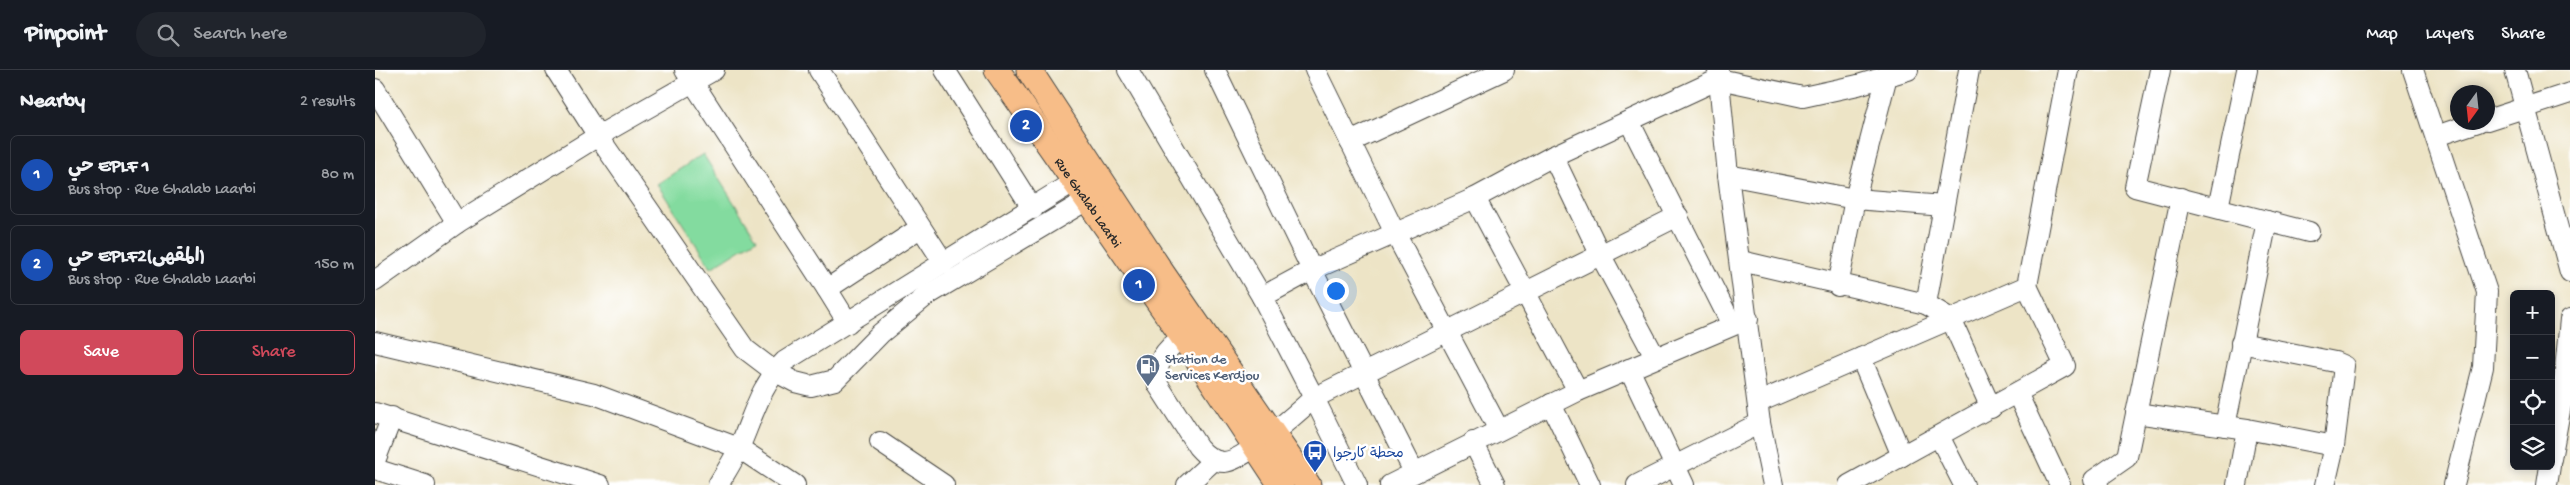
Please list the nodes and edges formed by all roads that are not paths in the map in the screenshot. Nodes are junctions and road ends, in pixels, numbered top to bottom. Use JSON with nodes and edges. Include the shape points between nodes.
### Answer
{"nodes":[{"id":1,"x":555,"y":70,"type":"edge"},
{"id":2,"x":714,"y":70,"type":"edge"},
{"id":3,"x":819,"y":70,"type":"edge"},
{"id":4,"x":945,"y":70,"type":"edge"},
{"id":5,"x":997,"y":70,"type":"edge"},
{"id":6,"x":1029,"y":70,"type":"edge"},
{"id":7,"x":1128,"y":70,"type":"edge"},
{"id":8,"x":1215,"y":70,"type":"edge"},
{"id":9,"x":1315,"y":70,"type":"edge"},
{"id":10,"x":1505,"y":70,"type":"edge"},
{"id":11,"x":1908,"y":70,"type":"edge"},
{"id":12,"x":1969,"y":70,"type":"edge"},
{"id":13,"x":2068,"y":70,"type":"edge"},
{"id":14,"x":2160,"y":70,"type":"edge"},
{"id":15,"x":2247,"y":70,"type":"edge"},
{"id":16,"x":2413,"y":70,"type":"edge"},
{"id":17,"x":2515,"y":70,"type":"edge"},
{"id":18,"x":1719,"y":74,"type":"edge"},
{"id":19,"x":689,"y":76,"type":"edge"},
{"id":20,"x":1887,"y":76,"type":"junction"},
{"id":21,"x":375,"y":89,"type":"edge"},
{"id":22,"x":2570,"y":93,"type":"edge"},
{"id":23,"x":2527,"y":107,"type":"junction"},
{"id":24,"x":2495,"y":117,"type":"edge"},
{"id":25,"x":1629,"y":120,"type":"junction"},
{"id":26,"x":2454,"y":130,"type":"edge"},
{"id":27,"x":598,"y":136,"type":"junction"},
{"id":28,"x":2436,"y":136,"type":"junction"},
{"id":29,"x":1350,"y":142,"type":"junction"},
{"id":30,"x":1553,"y":156,"type":"junction"},
{"id":31,"x":1728,"y":175,"type":"junction"},
{"id":32,"x":1081,"y":190,"type":"junction"},
{"id":33,"x":1475,"y":198,"type":"junction"},
{"id":34,"x":2181,"y":198,"type":"junction"},
{"id":35,"x":1855,"y":200,"type":"junction"},
{"id":36,"x":1944,"y":206,"type":"junction"},
{"id":37,"x":1033,"y":208,"type":"junction"},
{"id":38,"x":2218,"y":208,"type":"junction"},
{"id":39,"x":1678,"y":216,"type":"junction"},
{"id":40,"x":2267,"y":221,"type":"junction"},
{"id":41,"x":457,"y":224,"type":"junction"},
{"id":42,"x":921,"y":228,"type":"junction"},
{"id":43,"x":2309,"y":232,"type":"dead end"},
{"id":44,"x":1395,"y":235,"type":"junction"},
{"id":45,"x":1601,"y":256,"type":"junction"},
{"id":46,"x":1741,"y":262,"type":"junction"},
{"id":47,"x":944,"y":263,"type":"junction"},
{"id":48,"x":1312,"y":270,"type":"junction"},
{"id":49,"x":2570,"y":272,"type":"edge"},
{"id":50,"x":375,"y":281,"type":"edge"},
{"id":51,"x":1838,"y":286,"type":"junction"},
{"id":52,"x":2027,"y":286,"type":"junction"},
{"id":53,"x":827,"y":289,"type":"junction"},
{"id":54,"x":1525,"y":292,"type":"junction"},
{"id":55,"x":1263,"y":297,"type":"junction"},
{"id":56,"x":1926,"y":304,"type":"junction"},
{"id":57,"x":1176,"y":310,"type":"junction"},
{"id":58,"x":1951,"y":319,"type":"junction"},
{"id":59,"x":2570,"y":319,"type":"edge"},
{"id":60,"x":1740,"y":322,"type":"junction"},
{"id":61,"x":848,"y":323,"type":"junction"},
{"id":62,"x":1446,"y":332,"type":"junction"},
{"id":63,"x":1183,"y":338,"type":"junction"},
{"id":64,"x":375,"y":342,"type":"edge"},
{"id":65,"x":2241,"y":343,"type":"junction"},
{"id":66,"x":1655,"y":357,"type":"junction"},
{"id":67,"x":1861,"y":358,"type":"junction"},
{"id":68,"x":1629,"y":369,"type":"junction"},
{"id":69,"x":774,"y":372,"type":"junction"},
{"id":70,"x":1365,"y":373,"type":"junction"},
{"id":71,"x":1578,"y":391,"type":"junction"},
{"id":72,"x":2017,"y":393,"type":"junction"},
{"id":73,"x":1314,"y":398,"type":"junction"},
{"id":74,"x":2566,"y":401,"type":"edge"},
{"id":75,"x":1759,"y":402,"type":"junction"},
{"id":76,"x":1551,"y":404,"type":"junction"},
{"id":77,"x":1991,"y":408,"type":"junction"},
{"id":78,"x":2136,"y":413,"type":"junction"},
{"id":79,"x":383,"y":415,"type":"edge"},
{"id":80,"x":1760,"y":423,"type":"junction"},
{"id":81,"x":2225,"y":426,"type":"junction"},
{"id":82,"x":2247,"y":429,"type":"junction"},
{"id":83,"x":1499,"y":430,"type":"junction"},
{"id":84,"x":1939,"y":436,"type":"junction"},
{"id":85,"x":1263,"y":440,"type":"junction"},
{"id":86,"x":880,"y":442,"type":"dead end"},
{"id":87,"x":1473,"y":442,"type":"junction"},
{"id":88,"x":2555,"y":444,"type":"edge"},
{"id":89,"x":2334,"y":446,"type":"junction"},
{"id":90,"x":739,"y":448,"type":"junction"},
{"id":91,"x":1902,"y":456,"type":"junction"},
{"id":92,"x":1214,"y":460,"type":"junction"},
{"id":93,"x":375,"y":461,"type":"edge"},
{"id":94,"x":1675,"y":466,"type":"junction"},
{"id":95,"x":375,"y":468,"type":"edge"},
{"id":96,"x":2549,"y":470,"type":"edge"},
{"id":97,"x":1414,"y":472,"type":"junction"},
{"id":98,"x":1860,"y":482,"type":"edge"},
{"id":99,"x":2092,"y":483,"type":"edge"},
{"id":100,"x":425,"y":485,"type":"edge"},
{"id":101,"x":600,"y":485,"type":"edge"},
{"id":102,"x":718,"y":485,"type":"edge"},
{"id":103,"x":795,"y":485,"type":"edge"},
{"id":104,"x":944,"y":485,"type":"edge"},
{"id":105,"x":1187,"y":485,"type":"edge"},
{"id":106,"x":1281,"y":485,"type":"edge"},
{"id":107,"x":1308,"y":485,"type":"edge"},
{"id":108,"x":1357,"y":485,"type":"edge"},
{"id":109,"x":1390,"y":485,"type":"edge"},
{"id":110,"x":1495,"y":485,"type":"edge"},
{"id":111,"x":1590,"y":485,"type":"edge"},
{"id":112,"x":1637,"y":485,"type":"edge"},
{"id":113,"x":1684,"y":485,"type":"edge"},
{"id":114,"x":1773,"y":485,"type":"edge"},
{"id":115,"x":1964,"y":485,"type":"edge"},
{"id":116,"x":2060,"y":485,"type":"edge"},
{"id":117,"x":2237,"y":485,"type":"edge"},
{"id":118,"x":2325,"y":485,"type":"edge"},
{"id":119,"x":2454,"y":485,"type":"edge"},
{"id":120,"x":2547,"y":485,"type":"edge"}],
"edges":[{"from":1,"to":27,"type":"street"},
{"from":2,"to":19,"type":"street"},
{"from":3,"to":42,"type":"street"},
{"from":4,"to":37,"type":"street"},
{"from":5,"to":32,"type":"main road","name":"Rue Ghalab Laarbi"},
{"from":6,"to":57,"type":"main road","name":"Rue Ghalab Laarbi"},
{"from":7,"to":55,"type":"street"},
{"from":8,"to":48,"type":"street"},
{"from":9,"to":29,"type":"street"},
{"from":10,"to":29,"type":"street"},
{"from":11,"to":20,"type":"street"},
{"from":12,"to":36,"type":"street"},
{"from":13,"to":52,"type":"street"},
{"from":14,"to":34,"type":"street","via":[[2135,188]]},
{"from":15,"to":38,"type":"street"},
{"from":16,"to":28,"type":"street"},
{"from":17,"to":23,"type":"street"},
{"from":18,"to":20,"type":"street","via":[[1803,97]]},
{"from":18,"to":25,"type":"street"},
{"from":18,"to":31,"type":"street"},
{"from":19,"to":27,"type":"street"},
{"from":19,"to":53,"type":"street"},
{"from":20,"to":35,"type":"street"},
{"from":21,"to":41,"type":"street"},
{"from":22,"to":23,"type":"street"},
{"from":23,"to":24,"type":"street"},
{"from":23,"to":49,"type":"street"},
{"from":25,"to":30,"type":"street"},
{"from":25,"to":39,"type":"street"},
{"from":26,"to":28,"type":"street"},
{"from":27,"to":41,"type":"street"},
{"from":27,"to":69,"type":"street","via":[[734,335],[755,359]]},
{"from":28,"to":119,"type":"street","via":[[2487,292],[2483,367]]},
{"from":29,"to":44,"type":"street"},
{"from":30,"to":33,"type":"street"},
{"from":30,"to":45,"type":"street"},
{"from":31,"to":35,"type":"street"},
{"from":31,"to":46,"type":"street"},
{"from":32,"to":37,"type":"street"},
{"from":32,"to":57,"type":"main road","name":"Rue Ghalab Laarbi"},
{"from":32,"to":69,"type":"street","via":[[926,296],[881,333],[835,380],[811,386]]},
{"from":33,"to":44,"type":"street"},
{"from":33,"to":54,"type":"street"},
{"from":34,"to":38,"type":"street"},
{"from":34,"to":78,"type":"street"},
{"from":35,"to":36,"type":"street"},
{"from":35,"to":51,"type":"street"},
{"from":36,"to":56,"type":"street"},
{"from":37,"to":47,"type":"street"},
{"from":38,"to":40,"type":"street"},
{"from":39,"to":45,"type":"street"},
{"from":39,"to":60,"type":"street"},
{"from":40,"to":43,"type":"street"},
{"from":40,"to":65,"type":"street"},
{"from":41,"to":50,"type":"street"},
{"from":42,"to":47,"type":"street"},
{"from":42,"to":53,"type":"street"},
{"from":44,"to":48,"type":"street"},
{"from":44,"to":62,"type":"street"},
{"from":45,"to":54,"type":"street"},
{"from":45,"to":66,"type":"street"},
{"from":46,"to":51,"type":"street"},
{"from":46,"to":60,"type":"street"},
{"from":47,"to":61,"type":"street"},
{"from":48,"to":55,"type":"street"},
{"from":48,"to":70,"type":"street"},
{"from":51,"to":56,"type":"street"},
{"from":52,"to":58,"type":"street"},
{"from":52,"to":72,"type":"street","via":[[2065,366]]},
{"from":53,"to":61,"type":"street"},
{"from":54,"to":62,"type":"street"},
{"from":54,"to":71,"type":"street"},
{"from":55,"to":73,"type":"street"},
{"from":56,"to":58,"type":"street"},
{"from":57,"to":63,"type":"main road","name":"Rue Ghalab Laarbi"},
{"from":57,"to":85,"type":"main road","name":"Rue Ghalab Laarbi"},
{"from":58,"to":67,"type":"street"},
{"from":58,"to":77,"type":"street"},
{"from":59,"to":74,"type":"street"},
{"from":60,"to":66,"type":"street"},
{"from":60,"to":75,"type":"street"},
{"from":61,"to":69,"type":"street","via":[[806,346]]},
{"from":62,"to":70,"type":"street"},
{"from":62,"to":83,"type":"street"},
{"from":63,"to":85,"type":"main road","name":"Rue Ghalab Laarbi"},
{"from":63,"to":92,"type":"street","via":[[1164,353],[1156,374],[1158,385],[1198,447]]},
{"from":64,"to":90,"type":"street","via":[[594,394]]},
{"from":65,"to":81,"type":"street"},
{"from":65,"to":89,"type":"street","via":[[2344,366]]},
{"from":66,"to":68,"type":"street"},
{"from":67,"to":75,"type":"street"},
{"from":67,"to":91,"type":"street"},
{"from":68,"to":71,"type":"street"},
{"from":68,"to":94,"type":"street"},
{"from":69,"to":90,"type":"street","via":[[759,398]]},
{"from":70,"to":73,"type":"street"},
{"from":70,"to":97,"type":"street"},
{"from":71,"to":76,"type":"street"},
{"from":72,"to":77,"type":"street"},
{"from":72,"to":116,"type":"street"},
{"from":73,"to":85,"type":"street"},
{"from":73,"to":108,"type":"street"},
{"from":74,"to":88,"type":"street"},
{"from":75,"to":80,"type":"street"},
{"from":76,"to":83,"type":"street"},
{"from":76,"to":111,"type":"street"},
{"from":77,"to":84,"type":"street"},
{"from":78,"to":81,"type":"street"},
{"from":78,"to":99,"type":"street","via":[[2127,457]]},
{"from":79,"to":93,"type":"street"},
{"from":79,"to":101,"type":"street"},
{"from":80,"to":94,"type":"street"},
{"from":80,"to":114,"type":"street"},
{"from":81,"to":82,"type":"street"},
{"from":82,"to":89,"type":"street"},
{"from":82,"to":117,"type":"street"},
{"from":83,"to":87,"type":"street"},
{"from":84,"to":91,"type":"street"},
{"from":84,"to":115,"type":"street"},
{"from":85,"to":92,"type":"street","via":[[1235,460]]},
{"from":85,"to":106,"type":"main road","name":"Rue Ghalab Laarbi"},
{"from":85,"to":107,"type":"main road","name":"Rue Ghalab Laarbi"},
{"from":86,"to":104,"type":"street"},
{"from":87,"to":97,"type":"street"},
{"from":87,"to":110,"type":"street"},
{"from":89,"to":118,"type":"street"},
{"from":90,"to":102,"type":"street"},
{"from":90,"to":103,"type":"street"},
{"from":91,"to":98,"type":"street"},
{"from":92,"to":105,"type":"street"},
{"from":94,"to":112,"type":"street"},
{"from":94,"to":113,"type":"street"},
{"from":95,"to":100,"type":"street"},
{"from":96,"to":120,"type":"street"},
{"from":97,"to":109,"type":"street"}]}
